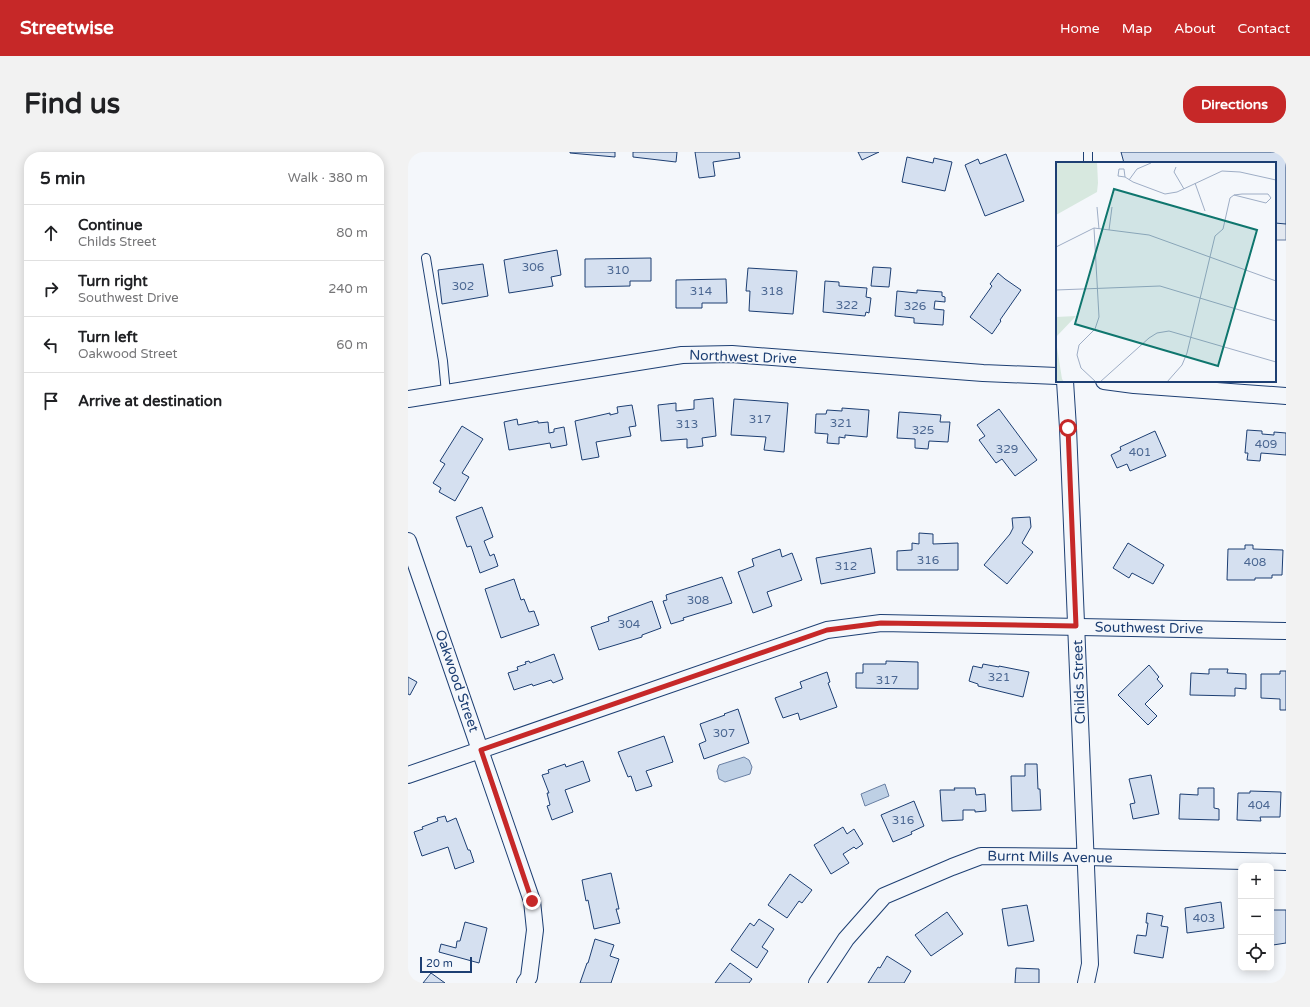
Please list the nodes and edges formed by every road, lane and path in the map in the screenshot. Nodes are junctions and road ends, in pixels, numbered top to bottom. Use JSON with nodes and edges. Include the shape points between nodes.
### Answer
{"nodes":[{"id":1,"x":426,"y":258,"type":"dead end"},
{"id":2,"x":1056,"y":376,"type":"edge"},
{"id":3,"x":1065,"y":382,"type":"edge"},
{"id":4,"x":1112,"y":382,"type":"edge"},
{"id":5,"x":446,"y":393,"type":"junction"},
{"id":6,"x":1286,"y":396,"type":"edge"},
{"id":7,"x":408,"y":399,"type":"edge"},
{"id":8,"x":408,"y":541,"type":"edge"},
{"id":9,"x":1076,"y":626,"type":"junction"},
{"id":10,"x":1286,"y":631,"type":"edge"},
{"id":11,"x":481,"y":750,"type":"junction"},
{"id":12,"x":408,"y":775,"type":"edge"},
{"id":13,"x":1086,"y":857,"type":"junction"},
{"id":14,"x":1286,"y":862,"type":"edge"},
{"id":15,"x":525,"y":983,"type":"edge"},
{"id":16,"x":817,"y":983,"type":"edge"},
{"id":17,"x":1086,"y":983,"type":"edge"}],
"edges":[{"from":1,"to":5,"type":"lane"},
{"from":2,"to":5,"type":"street","name":"Northwest Drive","via":[[983,374],[732,354],[682,355]]},
{"from":3,"to":9,"type":"street","name":"Childs Street"},
{"from":4,"to":6,"type":"street"},
{"from":5,"to":7,"type":"street","name":"Northwest Drive"},
{"from":8,"to":11,"type":"street","name":"Oakwood Street"},
{"from":9,"to":10,"type":"street","name":"Southwest Drive"},
{"from":9,"to":11,"type":"street","name":"Southwest Drive","via":[[881,623],[827,630]]},
{"from":9,"to":13,"type":"street","name":"Childs Street"},
{"from":11,"to":12,"type":"street","name":"Southwest Drive"},
{"from":11,"to":15,"type":"street","name":"Oakwood Street","via":[[532,901],[535,930],[529,977]]},
{"from":13,"to":14,"type":"street","name":"Burnt Mills Avenue"},
{"from":13,"to":16,"type":"street","name":"Burnt Mills Avenue","via":[[981,856],[884,896],[846,939]]},
{"from":13,"to":17,"type":"street","name":"Childs Street","via":[[1090,964]]}]}
